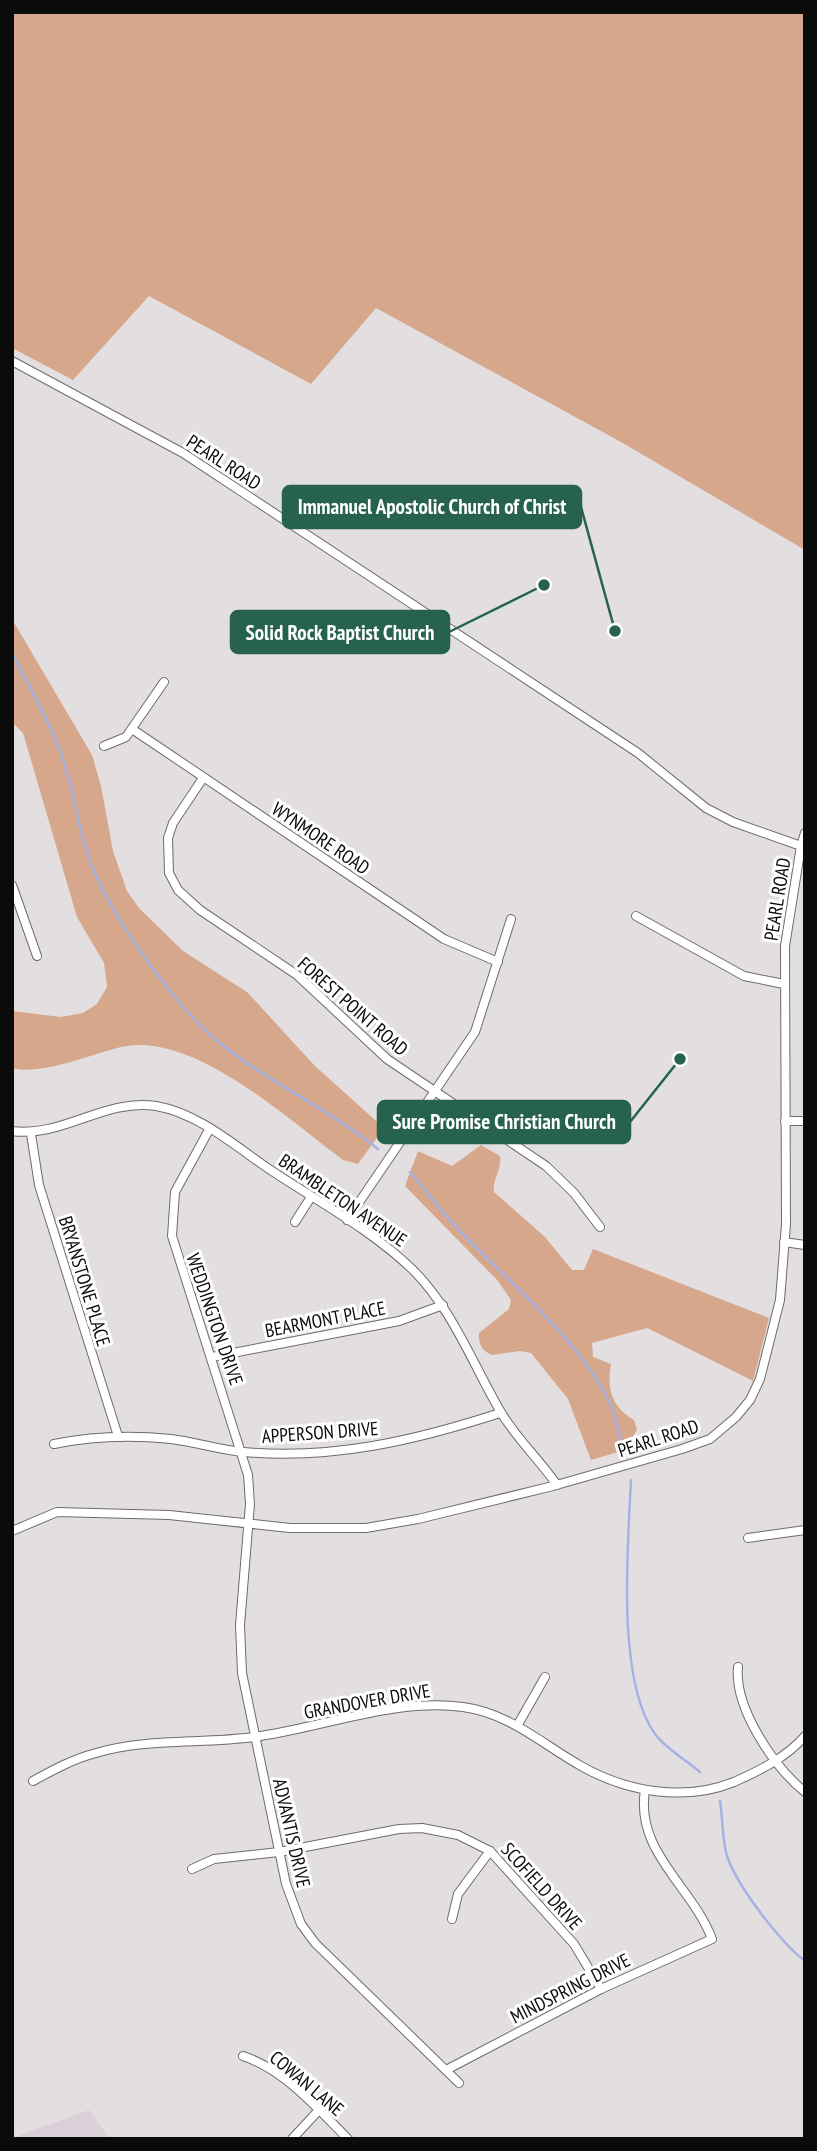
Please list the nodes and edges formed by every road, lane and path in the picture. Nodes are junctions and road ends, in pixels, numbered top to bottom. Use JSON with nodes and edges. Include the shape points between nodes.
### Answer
{"nodes":[{"id":1,"x":12,"y":360,"type":"edge"},
{"id":2,"x":164,"y":682,"type":"dead end"},
{"id":3,"x":132,"y":729,"type":"junction"},
{"id":4,"x":104,"y":746,"type":"dead end"},
{"id":5,"x":203,"y":778,"type":"junction"},
{"id":6,"x":805,"y":833,"type":"edge"},
{"id":7,"x":801,"y":846,"type":"junction"},
{"id":8,"x":12,"y":885,"type":"edge"},
{"id":9,"x":636,"y":916,"type":"dead end"},
{"id":10,"x":511,"y":919,"type":"dead end"},
{"id":11,"x":37,"y":956,"type":"dead end"},
{"id":12,"x":498,"y":962,"type":"junction"},
{"id":13,"x":784,"y":984,"type":"junction"},
{"id":14,"x":435,"y":1093,"type":"junction"},
{"id":15,"x":785,"y":1121,"type":"junction"},
{"id":16,"x":805,"y":1121,"type":"edge"},
{"id":17,"x":210,"y":1128,"type":"junction"},
{"id":18,"x":12,"y":1131,"type":"edge"},
{"id":19,"x":31,"y":1134,"type":"junction"},
{"id":20,"x":311,"y":1197,"type":"junction"},
{"id":21,"x":347,"y":1220,"type":"junction"},
{"id":22,"x":295,"y":1222,"type":"dead end"},
{"id":23,"x":600,"y":1227,"type":"dead end"},
{"id":24,"x":784,"y":1242,"type":"junction"},
{"id":25,"x":805,"y":1245,"type":"edge"},
{"id":26,"x":443,"y":1305,"type":"junction"},
{"id":27,"x":212,"y":1357,"type":"junction"},
{"id":28,"x":500,"y":1413,"type":"junction"},
{"id":29,"x":118,"y":1436,"type":"junction"},
{"id":30,"x":54,"y":1444,"type":"dead end"},
{"id":31,"x":242,"y":1452,"type":"junction"},
{"id":32,"x":556,"y":1485,"type":"junction"},
{"id":33,"x":249,"y":1525,"type":"junction"},
{"id":34,"x":805,"y":1530,"type":"edge"},
{"id":35,"x":12,"y":1531,"type":"edge"},
{"id":36,"x":748,"y":1538,"type":"dead end"},
{"id":37,"x":738,"y":1667,"type":"dead end"},
{"id":38,"x":545,"y":1677,"type":"dead end"},
{"id":39,"x":517,"y":1726,"type":"junction"},
{"id":40,"x":805,"y":1736,"type":"edge"},
{"id":41,"x":254,"y":1737,"type":"junction"},
{"id":42,"x":775,"y":1761,"type":"junction"},
{"id":43,"x":33,"y":1781,"type":"dead end"},
{"id":44,"x":645,"y":1790,"type":"junction"},
{"id":45,"x":805,"y":1791,"type":"edge"},
{"id":46,"x":490,"y":1851,"type":"junction"},
{"id":47,"x":279,"y":1853,"type":"junction"},
{"id":48,"x":192,"y":1869,"type":"dead end"},
{"id":49,"x":452,"y":1919,"type":"dead end"},
{"id":50,"x":601,"y":1989,"type":"junction"},
{"id":51,"x":243,"y":2056,"type":"dead end"},
{"id":52,"x":446,"y":2070,"type":"junction"},
{"id":53,"x":459,"y":2083,"type":"dead end"},
{"id":54,"x":318,"y":2110,"type":"junction"},
{"id":55,"x":292,"y":2139,"type":"edge"},
{"id":56,"x":348,"y":2139,"type":"edge"}],
"edges":[{"from":1,"to":7,"type":"street","name":"PEARL ROAD","via":[[183,453],[631,749],[706,808]]},
{"from":2,"to":3,"type":"street"},
{"from":3,"to":4,"type":"street","via":[[126,737]]},
{"from":3,"to":5,"type":"street","name":"WYNMORE ROAD"},
{"from":5,"to":12,"type":"street","name":"WYNMORE ROAD","via":[[444,940]]},
{"from":5,"to":14,"type":"street","name":"FOREST POINT ROAD","via":[[168,838],[169,873],[178,890],[297,975],[387,1059]]},
{"from":6,"to":7,"type":"street","name":"PEARL ROAD"},
{"from":7,"to":13,"type":"street","name":"PEARL ROAD","via":[[785,946]]},
{"from":8,"to":11,"type":"street"},
{"from":9,"to":13,"type":"street","via":[[744,976]]},
{"from":10,"to":12,"type":"street"},
{"from":12,"to":14,"type":"street","via":[[475,1032]]},
{"from":13,"to":15,"type":"street","name":"PEARL ROAD"},
{"from":14,"to":21,"type":"street"},
{"from":14,"to":23,"type":"street","name":"FOREST POINT ROAD","via":[[546,1166],[575,1193]]},
{"from":15,"to":16,"type":"street"},
{"from":15,"to":24,"type":"street","name":"PEARL ROAD"},
{"from":17,"to":19,"type":"street","name":"BRAMBLETON AVENUE","via":[[183,1114],[134,1105],[106,1109]]},
{"from":17,"to":20,"type":"street","name":"BRAMBLETON AVENUE"},
{"from":17,"to":27,"type":"street","name":"WEDDINGTON DRIVE","via":[[175,1192],[172,1236]]},
{"from":18,"to":19,"type":"street","name":"BRAMBLETON AVENUE"},
{"from":19,"to":29,"type":"street","name":"BRYANSTONE PLACE","via":[[39,1185]]},
{"from":20,"to":21,"type":"street","name":"BRAMBLETON AVENUE"},
{"from":20,"to":22,"type":"street"},
{"from":21,"to":26,"type":"street","name":"BRAMBLETON AVENUE","via":[[397,1255]]},
{"from":24,"to":25,"type":"street"},
{"from":24,"to":32,"type":"street","name":"PEARL ROAD","via":[[771,1345],[750,1400],[736,1417],[710,1439]]},
{"from":26,"to":27,"type":"street","name":"BEARMONT PLACE","via":[[400,1321]]},
{"from":26,"to":28,"type":"street","name":"BRAMBLETON AVENUE"},
{"from":27,"to":31,"type":"street","name":"WEDDINGTON DRIVE"},
{"from":28,"to":31,"type":"street","name":"APPERSON DRIVE","via":[[437,1433],[363,1448],[292,1454]]},
{"from":28,"to":32,"type":"street","name":"BRAMBLETON AVENUE"},
{"from":29,"to":30,"type":"street","name":"APPERSON DRIVE"},
{"from":29,"to":31,"type":"street","name":"APPERSON DRIVE","via":[[170,1439]]},
{"from":31,"to":33,"type":"street","name":"WEDDINGTON DRIVE","via":[[250,1496]]},
{"from":32,"to":33,"type":"street","name":"PEARL ROAD","via":[[418,1520],[366,1528]]},
{"from":33,"to":35,"type":"street","name":"PEARL ROAD","via":[[169,1515],[57,1511]]},
{"from":33,"to":41,"type":"street","name":"ADVANTIS DRIVE","via":[[240,1652]]},
{"from":34,"to":36,"type":"street"},
{"from":37,"to":42,"type":"street","via":[[736,1685]]},
{"from":38,"to":39,"type":"street"},
{"from":39,"to":41,"type":"street","name":"GRANDOVER DRIVE","via":[[491,1714],[440,1704]]},
{"from":39,"to":44,"type":"street","name":"GRANDOVER DRIVE","via":[[580,1766]]},
{"from":40,"to":42,"type":"street","name":"GRANDOVER DRIVE"},
{"from":41,"to":43,"type":"street","name":"GRANDOVER DRIVE","via":[[119,1747],[64,1764]]},
{"from":41,"to":47,"type":"street","name":"ADVANTIS DRIVE"},
{"from":42,"to":44,"type":"street","name":"GRANDOVER DRIVE","via":[[723,1786],[698,1792]]},
{"from":42,"to":45,"type":"street"},
{"from":44,"to":50,"type":"street","name":"MINDSPRING DRIVE","via":[[643,1818],[656,1852],[712,1939]]},
{"from":46,"to":47,"type":"street","name":"SCOFIELD DRIVE","via":[[458,1835],[422,1828]]},
{"from":46,"to":49,"type":"street","via":[[458,1894]]},
{"from":46,"to":50,"type":"street","name":"SCOFIELD DRIVE","via":[[574,1944]]},
{"from":47,"to":48,"type":"street","name":"SCOFIELD DRIVE","via":[[215,1859]]},
{"from":47,"to":52,"type":"street","name":"ADVANTIS DRIVE","via":[[293,1907],[315,1944]]},
{"from":50,"to":52,"type":"street","name":"MINDSPRING DRIVE"},
{"from":51,"to":54,"type":"street","name":"COWAN LANE","via":[[271,2069]]},
{"from":52,"to":53,"type":"street","name":"ADVANTIS DRIVE"},
{"from":54,"to":55,"type":"street"},
{"from":54,"to":56,"type":"street","name":"COWAN LANE"}]}
